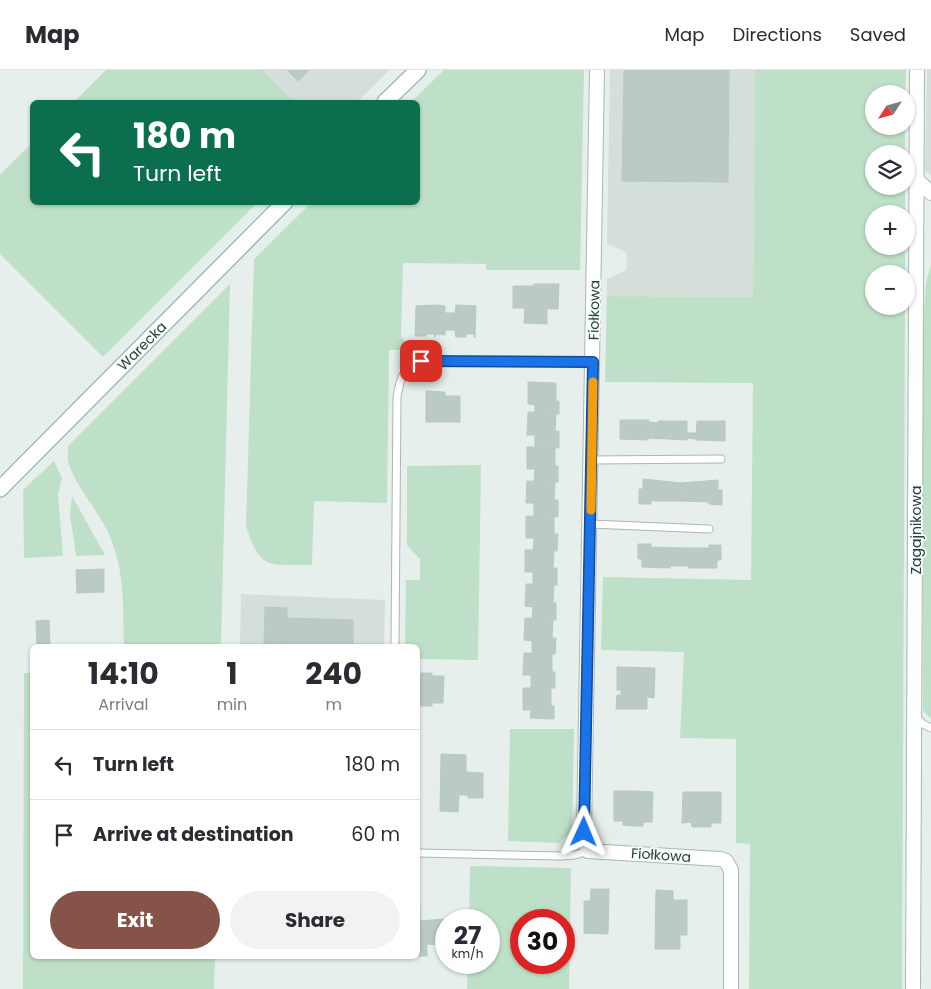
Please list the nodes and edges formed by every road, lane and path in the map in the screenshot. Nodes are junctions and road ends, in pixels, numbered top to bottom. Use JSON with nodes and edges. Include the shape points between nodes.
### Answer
{"nodes":[{"id":1,"x":418,"y":70,"type":"edge"},
{"id":2,"x":597,"y":70,"type":"edge"},
{"id":3,"x":917,"y":70,"type":"edge"},
{"id":4,"x":387,"y":100,"type":"edge"},
{"id":5,"x":917,"y":180,"type":"junction"},
{"id":6,"x":931,"y":193,"type":"edge"},
{"id":7,"x":282,"y":205,"type":"edge"},
{"id":8,"x":593,"y":362,"type":"junction"},
{"id":9,"x":721,"y":459,"type":"dead end"},
{"id":10,"x":591,"y":460,"type":"junction"},
{"id":11,"x":0,"y":490,"type":"edge"},
{"id":12,"x":590,"y":524,"type":"junction"},
{"id":13,"x":709,"y":529,"type":"dead end"},
{"id":14,"x":395,"y":644,"type":"edge"},
{"id":15,"x":915,"y":716,"type":"junction"},
{"id":16,"x":931,"y":728,"type":"edge"},
{"id":17,"x":588,"y":851,"type":"junction"},
{"id":18,"x":420,"y":854,"type":"edge"},
{"id":19,"x":731,"y":989,"type":"edge"},
{"id":20,"x":913,"y":989,"type":"edge"}],
"edges":[{"from":1,"to":4,"type":"street"},
{"from":2,"to":8,"type":"street","name":"Fiołkowa"},
{"from":3,"to":5,"type":"street","name":"Zagajnikowa"},
{"from":5,"to":6,"type":"street"},
{"from":5,"to":15,"type":"street","name":"Zagajnikowa"},
{"from":7,"to":11,"type":"street","name":"Warecka"},
{"from":8,"to":10,"type":"street","name":"Fiołkowa"},
{"from":8,"to":14,"type":"lane","via":[[421,361],[410,366],[404,374],[397,397]]},
{"from":9,"to":10,"type":"lane"},
{"from":10,"to":12,"type":"street","name":"Fiołkowa"},
{"from":12,"to":13,"type":"lane"},
{"from":12,"to":17,"type":"street","name":"Fiołkowa","via":[[584,832]]},
{"from":15,"to":16,"type":"lane"},
{"from":15,"to":20,"type":"street","name":"Zagajnikowa"},
{"from":17,"to":18,"type":"lane","via":[[561,856]]},
{"from":17,"to":19,"type":"street","name":"Fiołkowa","via":[[726,861],[731,870]]}]}
